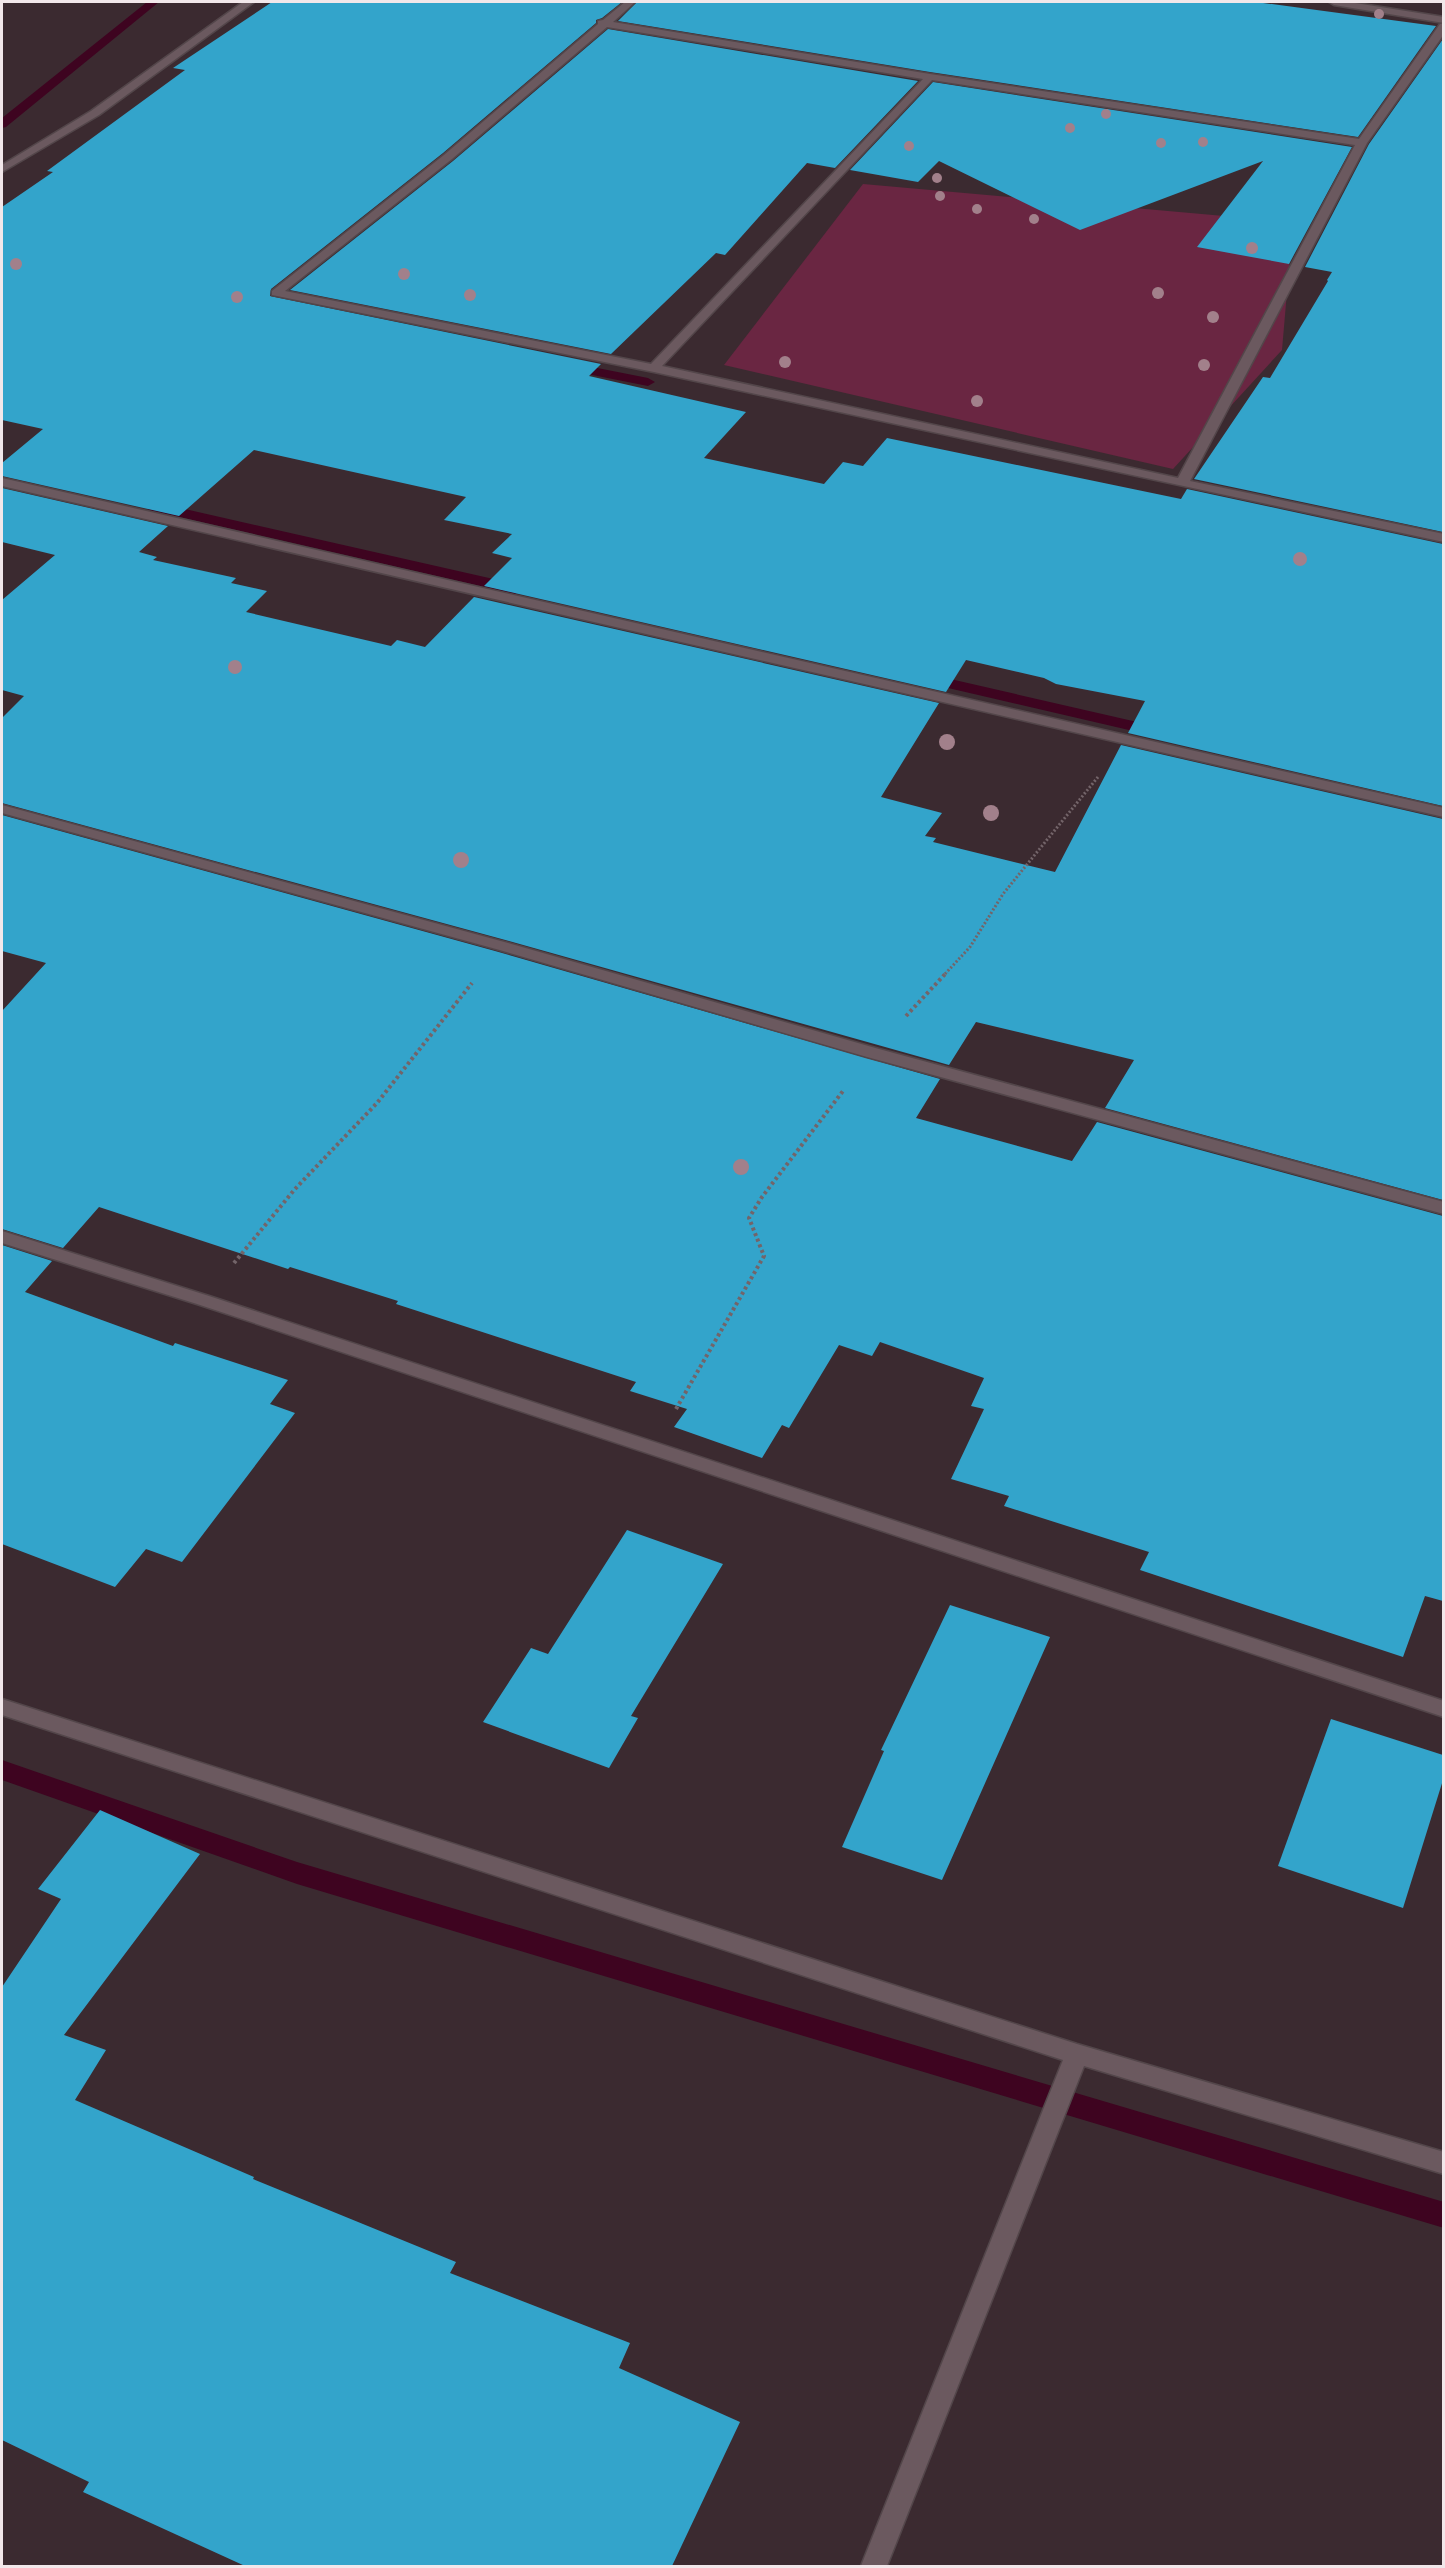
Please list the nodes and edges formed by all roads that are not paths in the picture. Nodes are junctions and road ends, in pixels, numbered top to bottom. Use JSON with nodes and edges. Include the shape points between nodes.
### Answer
{"nodes":[{"id":1,"x":249,"y":2,"type":"edge"},
{"id":2,"x":630,"y":2,"type":"edge"},
{"id":3,"x":1334,"y":2,"type":"edge"},
{"id":4,"x":1443,"y":20,"type":"edge"},
{"id":5,"x":602,"y":23,"type":"junction"},
{"id":6,"x":1443,"y":26,"type":"edge"},
{"id":7,"x":930,"y":77,"type":"junction"},
{"id":8,"x":1362,"y":143,"type":"junction"},
{"id":9,"x":2,"y":169,"type":"edge"},
{"id":10,"x":654,"y":368,"type":"junction"},
{"id":11,"x":2,"y":482,"type":"edge"},
{"id":12,"x":1182,"y":483,"type":"junction"},
{"id":13,"x":1443,"y":538,"type":"edge"},
{"id":14,"x":2,"y":809,"type":"edge"},
{"id":15,"x":1443,"y":813,"type":"edge"},
{"id":16,"x":1443,"y":1208,"type":"edge"},
{"id":17,"x":2,"y":1237,"type":"edge"},
{"id":18,"x":2,"y":1707,"type":"edge"},
{"id":19,"x":1443,"y":1709,"type":"edge"},
{"id":20,"x":1077,"y":2054,"type":"junction"},
{"id":21,"x":1443,"y":2163,"type":"edge"},
{"id":22,"x":874,"y":2566,"type":"edge"}],
"edges":[{"from":1,"to":9,"type":"street","via":[[94,113]]},
{"from":2,"to":5,"type":"street"},
{"from":3,"to":4,"type":"street"},
{"from":5,"to":7,"type":"street"},
{"from":5,"to":10,"type":"street","via":[[448,157],[276,293]]},
{"from":6,"to":8,"type":"street"},
{"from":7,"to":8,"type":"street"},
{"from":7,"to":10,"type":"street"},
{"from":8,"to":12,"type":"street"},
{"from":10,"to":12,"type":"street"},
{"from":11,"to":15,"type":"street"},
{"from":12,"to":13,"type":"street"},
{"from":14,"to":16,"type":"street"},
{"from":17,"to":19,"type":"street"},
{"from":18,"to":20,"type":"street"},
{"from":20,"to":21,"type":"street"},
{"from":20,"to":22,"type":"street"}]}
